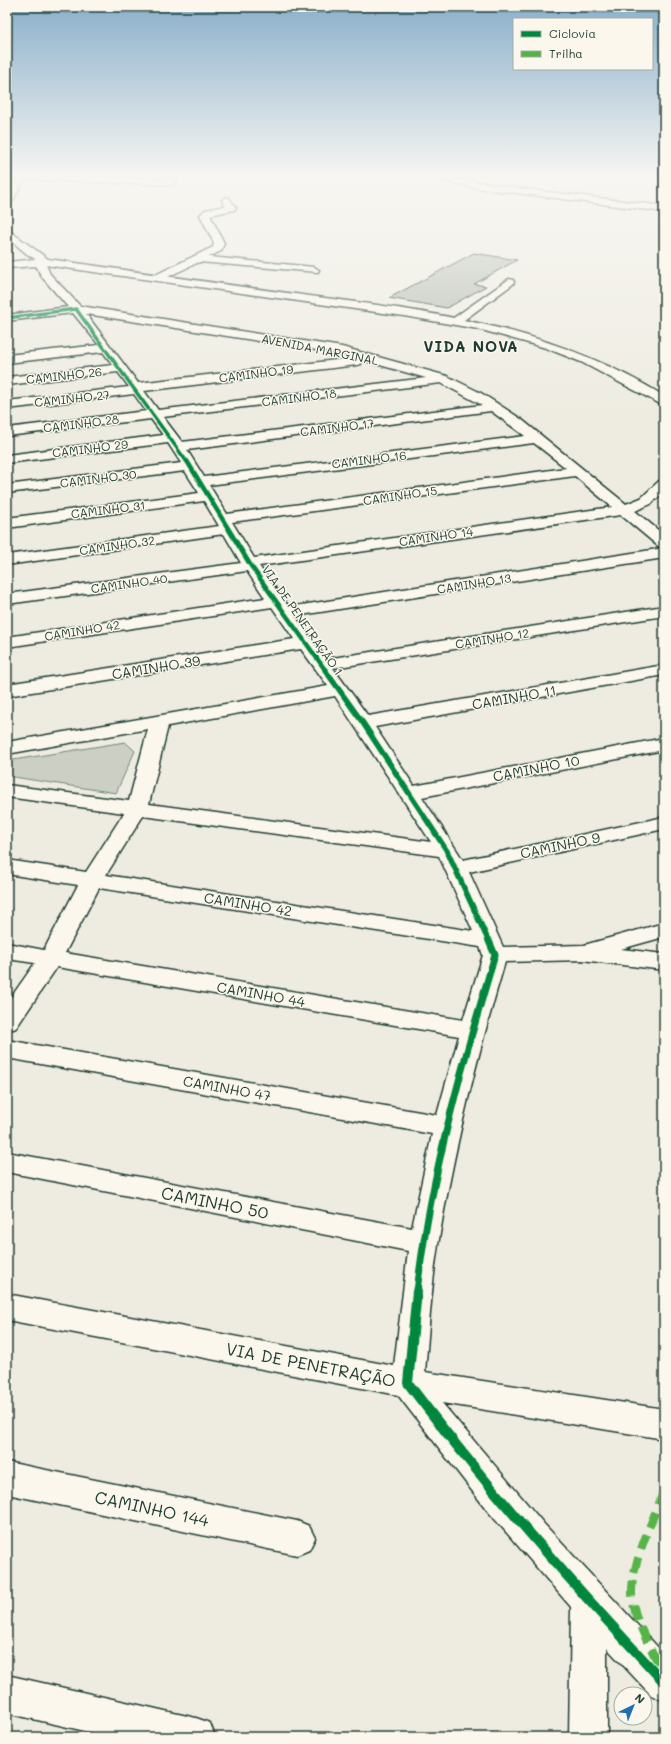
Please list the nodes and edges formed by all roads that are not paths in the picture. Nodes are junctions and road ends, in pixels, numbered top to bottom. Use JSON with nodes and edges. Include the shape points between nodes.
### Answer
{"nodes":[{"id":1,"x":34,"y":255,"type":"edge"},
{"id":2,"x":207,"y":255,"type":"edge"},
{"id":3,"x":200,"y":259,"type":"junction"},
{"id":4,"x":42,"y":262,"type":"junction"},
{"id":5,"x":7,"y":265,"type":"edge"},
{"id":6,"x":314,"y":270,"type":"dead end"},
{"id":7,"x":157,"y":278,"type":"junction"},
{"id":8,"x":509,"y":282,"type":"dead end"},
{"id":9,"x":76,"y":309,"type":"junction"},
{"id":10,"x":7,"y":318,"type":"edge"},
{"id":11,"x":456,"y":321,"type":"junction"},
{"id":12,"x":106,"y":348,"type":"junction"},
{"id":13,"x":7,"y":358,"type":"edge"},
{"id":14,"x":375,"y":359,"type":"junction"},
{"id":15,"x":122,"y":368,"type":"junction"},
{"id":16,"x":444,"y":380,"type":"junction"},
{"id":17,"x":7,"y":381,"type":"edge"},
{"id":18,"x":137,"y":388,"type":"junction"},
{"id":19,"x":664,"y":402,"type":"edge"},
{"id":20,"x":7,"y":405,"type":"edge"},
{"id":21,"x":495,"y":407,"type":"junction"},
{"id":22,"x":155,"y":414,"type":"junction"},
{"id":23,"x":7,"y":432,"type":"edge"},
{"id":24,"x":537,"y":438,"type":"junction"},
{"id":25,"x":175,"y":443,"type":"junction"},
{"id":26,"x":7,"y":458,"type":"edge"},
{"id":27,"x":190,"y":466,"type":"junction"},
{"id":28,"x":578,"y":471,"type":"junction"},
{"id":29,"x":200,"y":482,"type":"junction"},
{"id":30,"x":664,"y":484,"type":"edge"},
{"id":31,"x":7,"y":489,"type":"edge"},
{"id":32,"x":209,"y":496,"type":"junction"},
{"id":33,"x":624,"y":510,"type":"junction"},
{"id":34,"x":7,"y":522,"type":"edge"},
{"id":35,"x":225,"y":524,"type":"junction"},
{"id":36,"x":664,"y":543,"type":"edge"},
{"id":37,"x":664,"y":553,"type":"edge"},
{"id":38,"x":7,"y":560,"type":"edge"},
{"id":39,"x":250,"y":564,"type":"junction"},
{"id":40,"x":7,"y":599,"type":"edge"},
{"id":41,"x":280,"y":607,"type":"junction"},
{"id":42,"x":664,"y":611,"type":"edge"},
{"id":43,"x":7,"y":642,"type":"edge"},
{"id":44,"x":304,"y":643,"type":"junction"},
{"id":45,"x":321,"y":665,"type":"junction"},
{"id":46,"x":664,"y":670,"type":"edge"},
{"id":47,"x":7,"y":690,"type":"edge"},
{"id":48,"x":339,"y":690,"type":"junction"},
{"id":49,"x":159,"y":722,"type":"junction"},
{"id":50,"x":363,"y":723,"type":"junction"},
{"id":51,"x":664,"y":744,"type":"edge"},
{"id":52,"x":7,"y":748,"type":"edge"},
{"id":53,"x":7,"y":791,"type":"edge"},
{"id":54,"x":409,"y":793,"type":"junction"},
{"id":55,"x":138,"y":808,"type":"junction"},
{"id":56,"x":664,"y":823,"type":"edge"},
{"id":57,"x":452,"y":860,"type":"junction"},
{"id":58,"x":7,"y":867,"type":"edge"},
{"id":59,"x":92,"y":880,"type":"junction"},
{"id":60,"x":664,"y":930,"type":"edge"},
{"id":61,"x":492,"y":948,"type":"junction"},
{"id":62,"x":7,"y":951,"type":"edge"},
{"id":63,"x":582,"y":952,"type":"junction"},
{"id":64,"x":51,"y":958,"type":"junction"},
{"id":65,"x":664,"y":962,"type":"edge"},
{"id":66,"x":7,"y":1022,"type":"edge"},
{"id":67,"x":472,"y":1030,"type":"junction"},
{"id":68,"x":7,"y":1049,"type":"edge"},
{"id":69,"x":448,"y":1127,"type":"junction"},
{"id":70,"x":7,"y":1162,"type":"edge"},
{"id":71,"x":424,"y":1242,"type":"junction"},
{"id":72,"x":7,"y":1307,"type":"edge"},
{"id":73,"x":408,"y":1383,"type":"junction"},
{"id":74,"x":664,"y":1424,"type":"edge"},
{"id":75,"x":7,"y":1478,"type":"edge"},
{"id":76,"x":297,"y":1538,"type":"dead end"},
{"id":77,"x":589,"y":1602,"type":"junction"},
{"id":78,"x":664,"y":1682,"type":"edge"},
{"id":79,"x":7,"y":1694,"type":"edge"},
{"id":80,"x":196,"y":1737,"type":"edge"},
{"id":81,"x":588,"y":1737,"type":"edge"}],
"edges":[{"from":1,"to":4,"type":"street"},
{"from":2,"to":3,"type":"street"},
{"from":3,"to":6,"type":"street"},
{"from":3,"to":7,"type":"street"},
{"from":4,"to":5,"type":"street"},
{"from":4,"to":7,"type":"street"},
{"from":4,"to":9,"type":"street","via":[[46,275]]},
{"from":7,"to":11,"type":"street"},
{"from":8,"to":11,"type":"street"},
{"from":9,"to":10,"type":"street","name":"AVENIDA MARGINAL"},
{"from":9,"to":12,"type":"street","name":"VIA DE PENETRAÇÃO 1"},
{"from":9,"to":14,"type":"street","name":"AVENIDA MARGINAL","via":[[296,343]]},
{"from":11,"to":19,"type":"street","via":[[547,345],[617,375]]},
{"from":12,"to":13,"type":"street"},
{"from":12,"to":15,"type":"street","name":"VIA DE PENETRAÇÃO 1"},
{"from":14,"to":16,"type":"street","name":"AVENIDA MARGINAL"},
{"from":14,"to":18,"type":"street","name":"CAMINHO 19"},
{"from":15,"to":17,"type":"street","name":"CAMINHO 26"},
{"from":15,"to":18,"type":"street","name":"VIA DE PENETRAÇÃO 1"},
{"from":16,"to":21,"type":"street","name":"AVENIDA MARGINAL"},
{"from":16,"to":22,"type":"street","name":"CAMINHO 18"},
{"from":18,"to":20,"type":"street","name":"CAMINHO 27"},
{"from":18,"to":22,"type":"street","name":"VIA DE PENETRAÇÃO 1"},
{"from":21,"to":24,"type":"street","name":"AVENIDA MARGINAL"},
{"from":21,"to":25,"type":"street","name":"CAMINHO 17"},
{"from":22,"to":23,"type":"street","name":"CAMINHO 28"},
{"from":22,"to":25,"type":"street","name":"VIA DE PENETRAÇÃO 1"},
{"from":24,"to":28,"type":"street","name":"AVENIDA MARGINAL"},
{"from":24,"to":29,"type":"street","name":"CAMINHO 16"},
{"from":25,"to":26,"type":"street","name":"CAMINHO 29"},
{"from":25,"to":27,"type":"street","name":"VIA DE PENETRAÇÃO 1"},
{"from":27,"to":29,"type":"street","name":"VIA DE PENETRAÇÃO 1"},
{"from":27,"to":31,"type":"street","name":"CAMINHO 30"},
{"from":28,"to":33,"type":"street","name":"AVENIDA MARGINAL"},
{"from":28,"to":35,"type":"street","name":"CAMINHO 15"},
{"from":29,"to":32,"type":"street","name":"VIA DE PENETRAÇÃO 1"},
{"from":30,"to":33,"type":"street","name":"CAMINHO 14","via":[[646,501]]},
{"from":32,"to":34,"type":"street","name":"CAMINHO 31"},
{"from":32,"to":35,"type":"street","name":"VIA DE PENETRAÇÃO 1"},
{"from":33,"to":36,"type":"street","name":"AVENIDA MARGINAL"},
{"from":33,"to":39,"type":"street","name":"CAMINHO 14"},
{"from":35,"to":38,"type":"street","name":"CAMINHO 32"},
{"from":35,"to":39,"type":"street","name":"VIA DE PENETRAÇÃO 1"},
{"from":37,"to":41,"type":"street","name":"CAMINHO 13"},
{"from":39,"to":40,"type":"street","name":"CAMINHO 40"},
{"from":39,"to":41,"type":"street","name":"VIA DE PENETRAÇÃO 1"},
{"from":41,"to":43,"type":"street","name":"CAMINHO 42"},
{"from":41,"to":44,"type":"street","name":"VIA DE PENETRAÇÃO 1"},
{"from":42,"to":45,"type":"street","name":"CAMINHO 12"},
{"from":44,"to":45,"type":"street","name":"VIA DE PENETRAÇÃO 1"},
{"from":44,"to":47,"type":"street","name":"CAMINHO 39"},
{"from":45,"to":48,"type":"street","name":"VIA DE PENETRAÇÃO 1"},
{"from":46,"to":50,"type":"street","name":"CAMINHO 11"},
{"from":48,"to":49,"type":"street"},
{"from":48,"to":50,"type":"street","name":"VIA DE PENETRAÇÃO 1"},
{"from":49,"to":52,"type":"street"},
{"from":49,"to":55,"type":"street"},
{"from":50,"to":54,"type":"street","name":"VIA DE PENETRAÇÃO 1"},
{"from":51,"to":54,"type":"street","name":"CAMINHO 10"},
{"from":53,"to":55,"type":"street"},
{"from":54,"to":57,"type":"street","name":"VIA DE PENETRAÇÃO 1"},
{"from":55,"to":57,"type":"street"},
{"from":55,"to":59,"type":"street"},
{"from":56,"to":57,"type":"street","name":"CAMINHO 9"},
{"from":57,"to":61,"type":"street","name":"VIA DE PENETRAÇÃO 1"},
{"from":58,"to":59,"type":"street","name":"CAMINHO 42"},
{"from":59,"to":61,"type":"street","name":"CAMINHO 42"},
{"from":59,"to":64,"type":"street"},
{"from":60,"to":63,"type":"street"},
{"from":61,"to":63,"type":"street","name":"CAMINHO 42"},
{"from":61,"to":67,"type":"street"},
{"from":62,"to":64,"type":"street","name":"CAMINHO 44"},
{"from":63,"to":65,"type":"street"},
{"from":64,"to":66,"type":"street"},
{"from":64,"to":67,"type":"street","name":"CAMINHO 44"},
{"from":67,"to":69,"type":"street"},
{"from":68,"to":69,"type":"street","name":"CAMINHO 47"},
{"from":69,"to":71,"type":"street"},
{"from":70,"to":71,"type":"street","name":"CAMINHO 50"},
{"from":71,"to":73,"type":"street"},
{"from":72,"to":73,"type":"street","name":"VIA DE PENETRAÇÃO"},
{"from":73,"to":74,"type":"street","name":"VIA DE PENETRAÇÃO"},
{"from":73,"to":77,"type":"street","via":[[496,1496]]},
{"from":75,"to":76,"type":"street","name":"CAMINHO 144"},
{"from":77,"to":78,"type":"street"},
{"from":77,"to":81,"type":"street"},
{"from":79,"to":80,"type":"street"}]}
